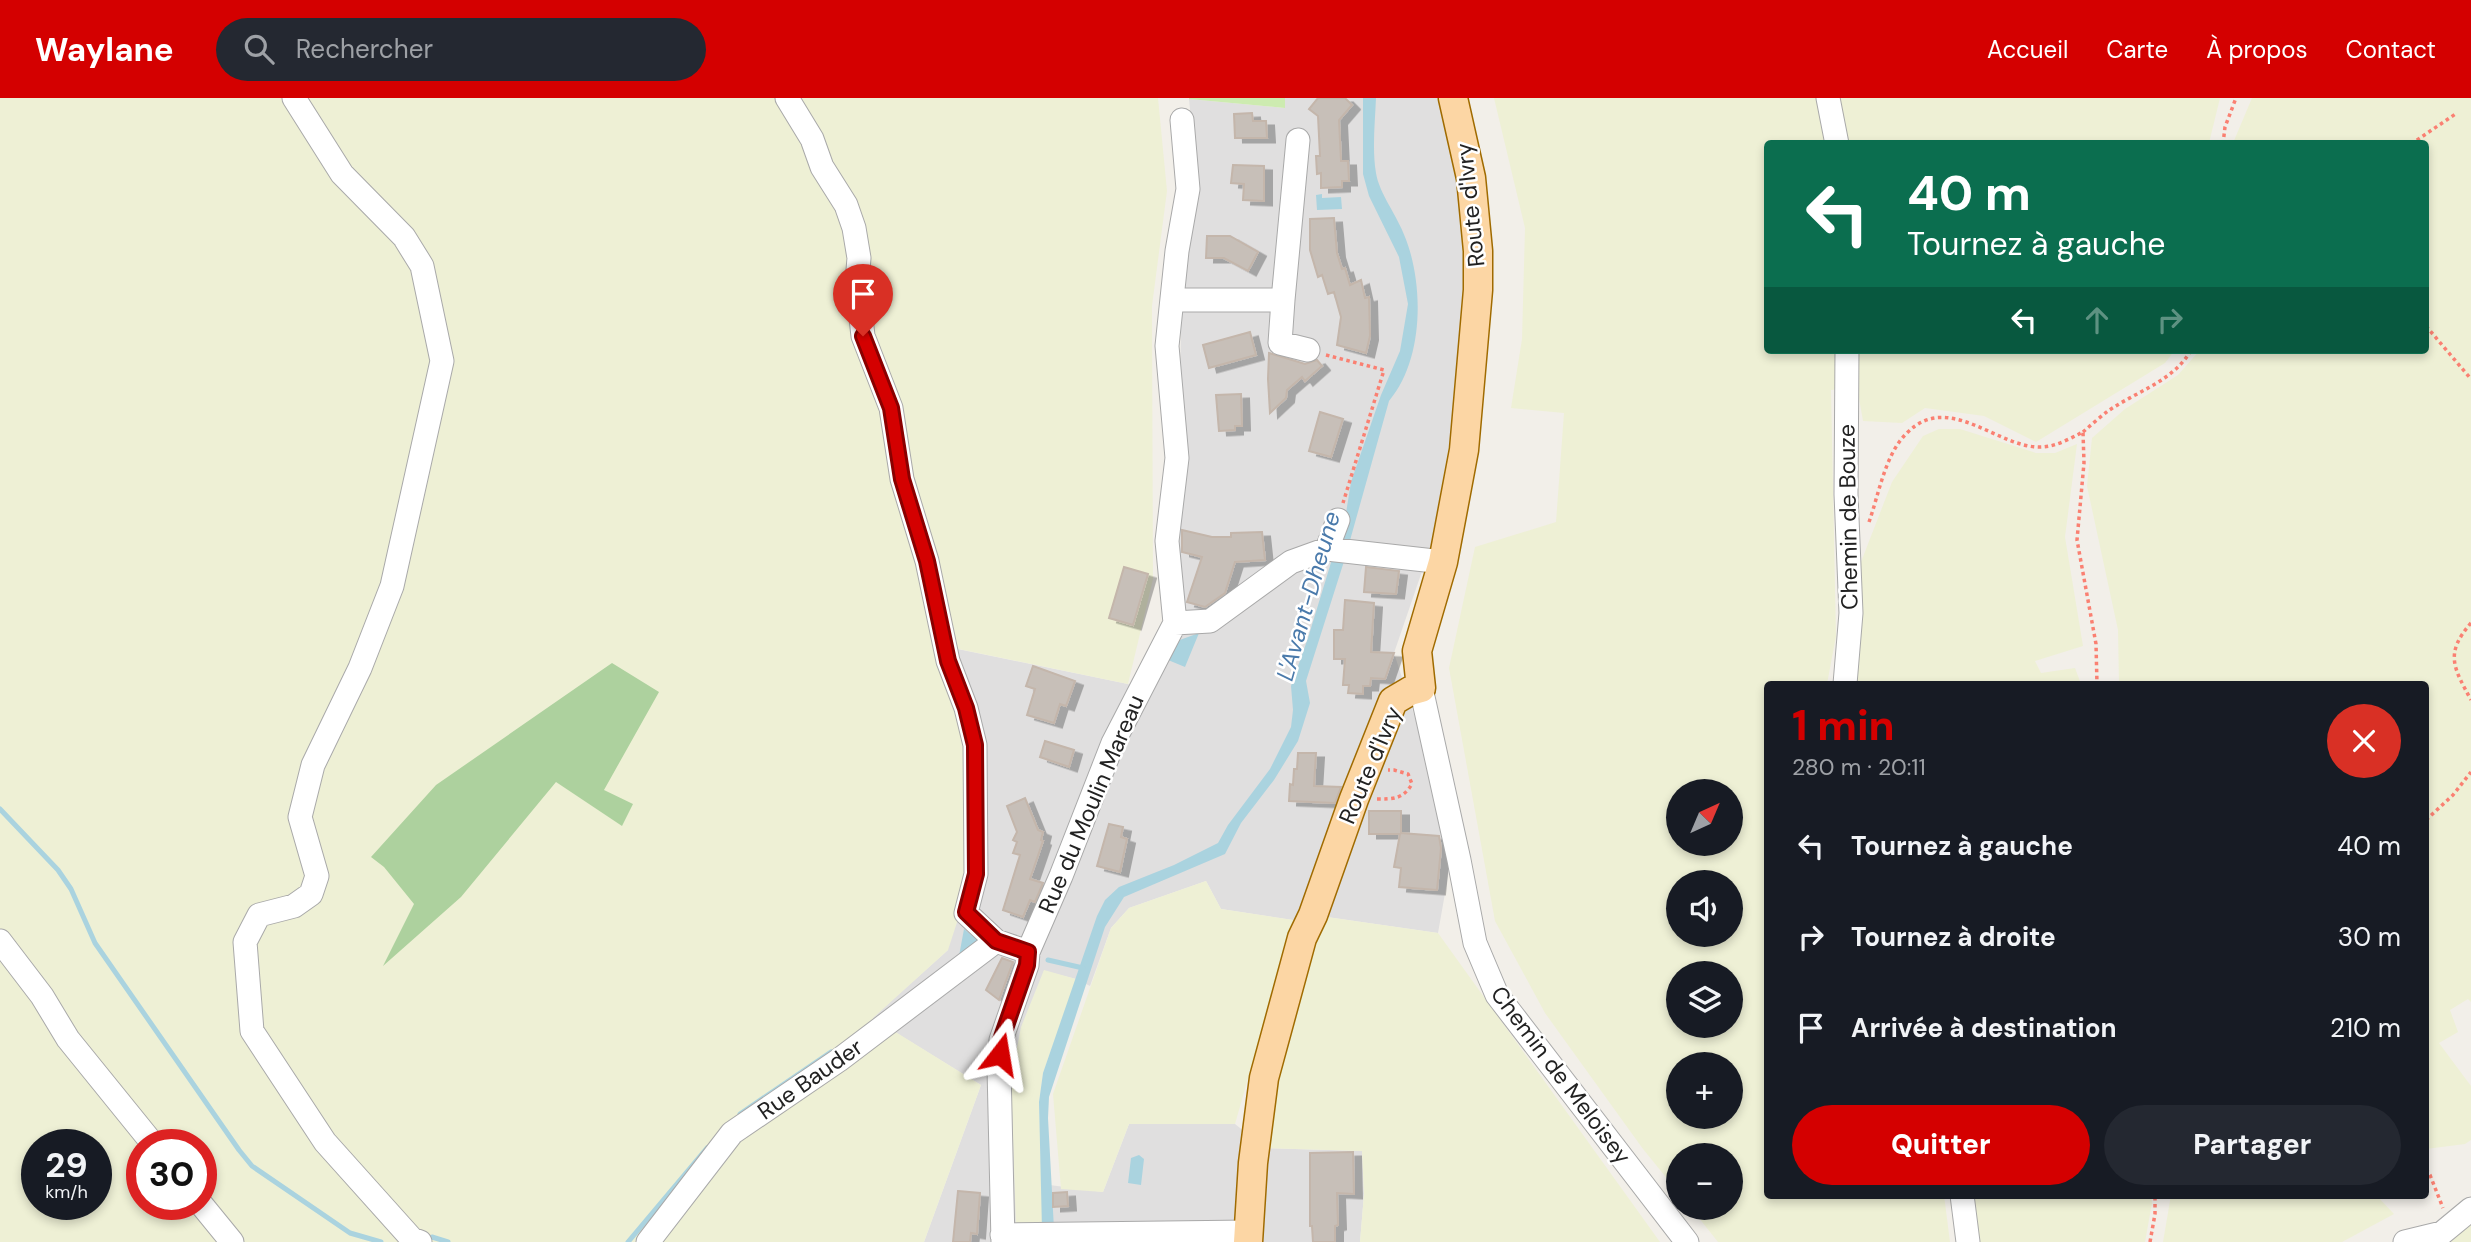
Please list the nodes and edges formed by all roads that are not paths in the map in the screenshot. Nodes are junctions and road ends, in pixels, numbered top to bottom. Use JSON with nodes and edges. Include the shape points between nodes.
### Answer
{"nodes":[{"id":1,"x":294,"y":98,"type":"edge"},
{"id":2,"x":787,"y":98,"type":"edge"},
{"id":3,"x":1453,"y":98,"type":"edge"},
{"id":4,"x":1828,"y":98,"type":"edge"},
{"id":5,"x":1182,"y":120,"type":"dead end"},
{"id":6,"x":1836,"y":140,"type":"edge"},
{"id":7,"x":1297,"y":141,"type":"dead end"},
{"id":8,"x":1172,"y":300,"type":"junction"},
{"id":9,"x":1283,"y":300,"type":"junction"},
{"id":10,"x":1308,"y":350,"type":"road end"},
{"id":11,"x":1847,"y":354,"type":"edge"},
{"id":12,"x":1338,"y":520,"type":"road end"},
{"id":13,"x":1336,"y":549,"type":"junction"},
{"id":14,"x":1443,"y":562,"type":"junction"},
{"id":15,"x":1175,"y":623,"type":"junction"},
{"id":16,"x":1845,"y":681,"type":"edge"},
{"id":17,"x":1421,"y":688,"type":"junction"},
{"id":18,"x":0,"y":941,"type":"edge"},
{"id":19,"x":996,"y":941,"type":"junction"},
{"id":20,"x":1028,"y":952,"type":"junction"},
{"id":21,"x":141,"y":1129,"type":"edge"},
{"id":22,"x":1963,"y":1199,"type":"edge"},
{"id":23,"x":2471,"y":1209,"type":"edge"},
{"id":24,"x":214,"y":1220,"type":"edge"},
{"id":25,"x":1248,"y":1237,"type":"edge"},
{"id":26,"x":1002,"y":1238,"type":"edge"},
{"id":27,"x":232,"y":1242,"type":"edge"},
{"id":28,"x":420,"y":1242,"type":"edge"},
{"id":29,"x":648,"y":1242,"type":"edge"},
{"id":30,"x":1687,"y":1242,"type":"edge"},
{"id":31,"x":1968,"y":1242,"type":"edge"},
{"id":32,"x":2405,"y":1242,"type":"edge"}],
"edges":[{"from":1,"to":28,"type":"street","via":[[342,174],[404,237],[422,266],[442,361],[392,586],[360,668],[313,765],[300,817],[317,876],[311,894],[294,906],[260,915],[245,942],[252,1031],[325,1142],[412,1239]]},
{"from":2,"to":19,"type":"street","via":[[854,228],[863,336],[891,408],[902,479],[927,561],[948,661],[975,745],[976,874],[966,912]]},
{"from":3,"to":14,"type":"main road","name":"Route d'Ivry","via":[[1471,178],[1478,290],[1464,450]]},
{"from":4,"to":6,"type":"street"},
{"from":5,"to":8,"type":"street","via":[[1188,189]]},
{"from":7,"to":9,"type":"street"},
{"from":8,"to":9,"type":"street"},
{"from":8,"to":15,"type":"street","via":[[1167,346],[1177,458],[1167,541]]},
{"from":9,"to":10,"type":"street","via":[[1280,343]]},
{"from":11,"to":16,"type":"street","name":"Chemin de Bouze","via":[[1851,613]]},
{"from":12,"to":13,"type":"street"},
{"from":13,"to":14,"type":"street"},
{"from":13,"to":15,"type":"street","via":[[1292,562],[1210,621]]},
{"from":14,"to":17,"type":"main road","name":"Route d'Ivry","via":[[1417,650]]},
{"from":15,"to":20,"type":"street","name":"Rue du Moulin Mareau","via":[[1113,743]]},
{"from":17,"to":25,"type":"main road","name":"Route d'Ivry","via":[[1393,701],[1302,938],[1264,1078]]},
{"from":17,"to":30,"type":"street","name":"Chemin de Meloisey","via":[[1475,943],[1497,995]]},
{"from":18,"to":21,"type":"street","via":[[43,996],[68,1039]]},
{"from":19,"to":20,"type":"street"},
{"from":19,"to":29,"type":"street","name":"Rue Bauder","via":[[839,1060],[732,1133]]},
{"from":20,"to":26,"type":"street","name":"Rue du Moulin Mareau","via":[[1001,1040]]},
{"from":22,"to":31,"type":"street"},
{"from":23,"to":32,"type":"street","via":[[2442,1233]]},
{"from":24,"to":27,"type":"street"},
{"from":25,"to":26,"type":"street"}]}
